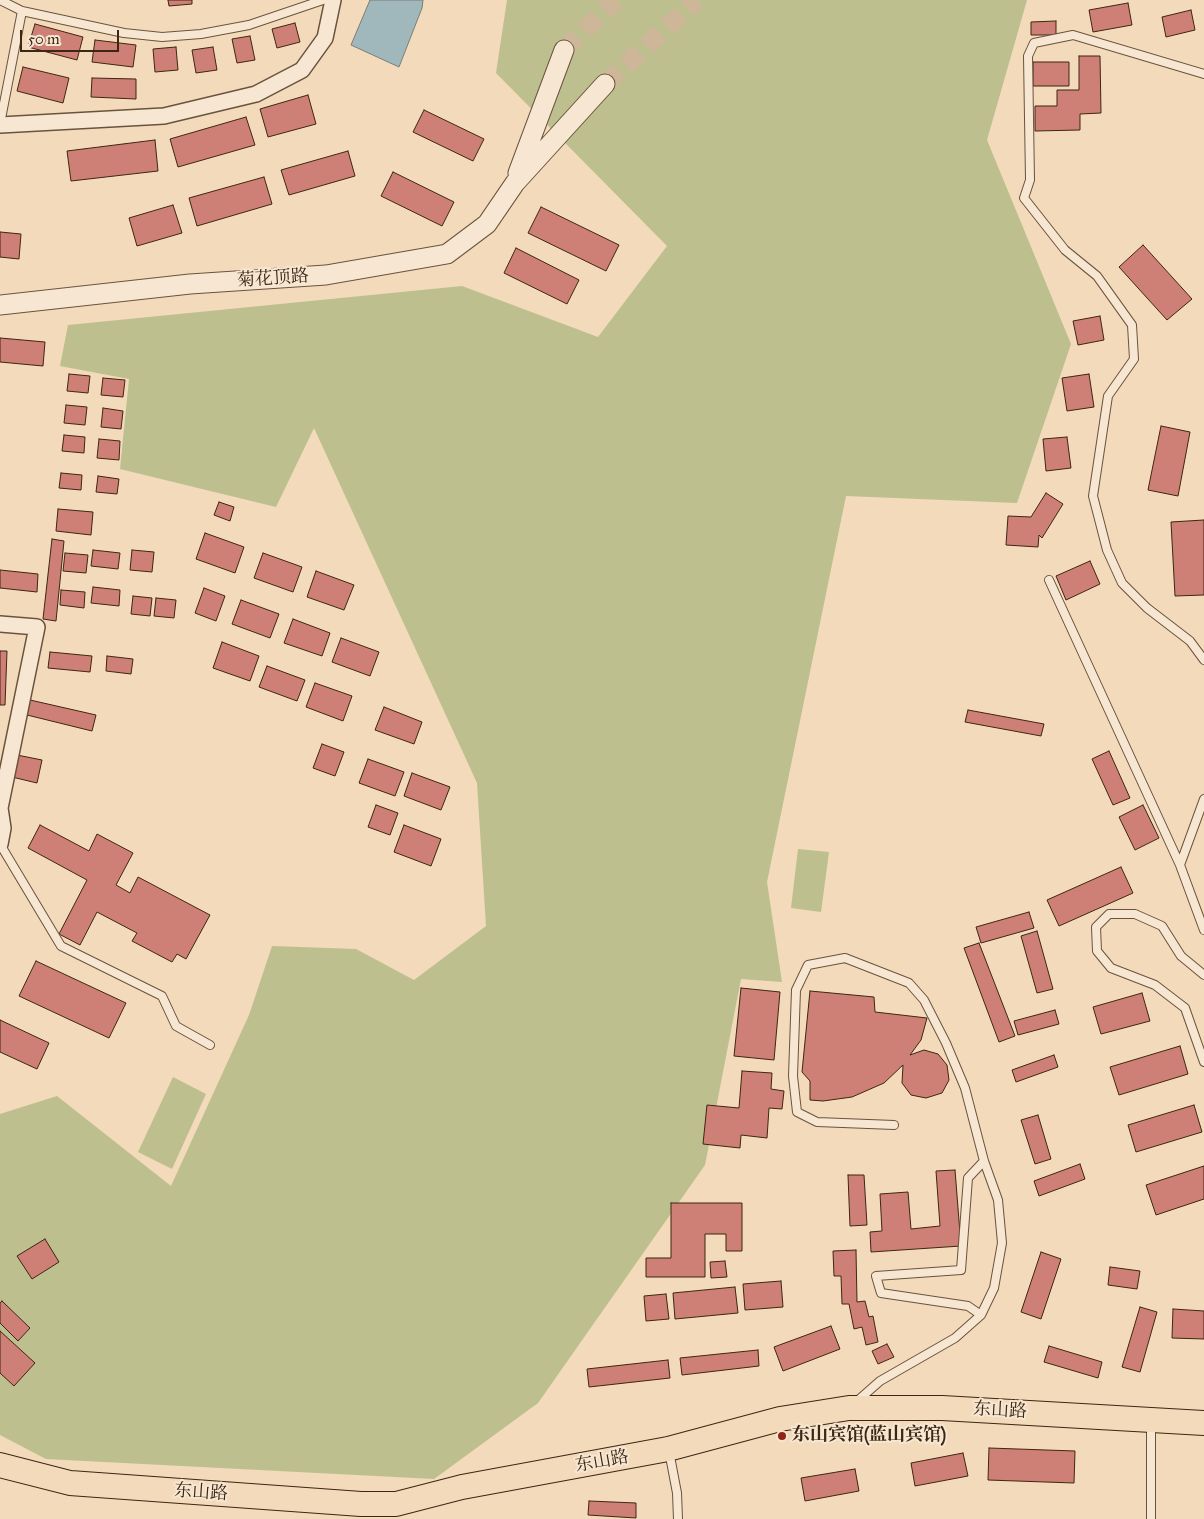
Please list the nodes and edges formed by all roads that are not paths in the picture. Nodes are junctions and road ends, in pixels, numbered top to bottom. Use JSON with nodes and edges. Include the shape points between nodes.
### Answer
{"nodes":[{"id":1,"x":0,"y":0,"type":"edge"},
{"id":2,"x":323,"y":0,"type":"edge"},
{"id":3,"x":332,"y":0,"type":"edge"},
{"id":4,"x":22,"y":12,"type":"junction"},
{"id":5,"x":564,"y":50,"type":"tunnel mouth"},
{"id":6,"x":1204,"y":74,"type":"edge"},
{"id":7,"x":604,"y":84,"type":"tunnel mouth"},
{"id":8,"x":0,"y":125,"type":"edge"},
{"id":9,"x":514,"y":183,"type":"junction"},
{"id":10,"x":0,"y":305,"type":"edge"},
{"id":11,"x":1050,"y":580,"type":"dead end"},
{"id":12,"x":0,"y":624,"type":"edge"},
{"id":13,"x":1204,"y":660,"type":"edge"},
{"id":14,"x":1204,"y":799,"type":"edge"},
{"id":15,"x":0,"y":844,"type":"edge"},
{"id":16,"x":1180,"y":865,"type":"junction"},
{"id":17,"x":1204,"y":930,"type":"edge"},
{"id":18,"x":1204,"y":975,"type":"edge"},
{"id":19,"x":210,"y":1045,"type":"dead end"},
{"id":20,"x":1204,"y":1062,"type":"edge"},
{"id":21,"x":894,"y":1125,"type":"dead end"},
{"id":22,"x":984,"y":1160,"type":"junction"},
{"id":23,"x":981,"y":1315,"type":"junction"},
{"id":24,"x":850,"y":1408,"type":"junction"},
{"id":25,"x":1151,"y":1420,"type":"junction"},
{"id":26,"x":1204,"y":1423,"type":"edge"},
{"id":27,"x":668,"y":1450,"type":"junction"},
{"id":28,"x":0,"y":1465,"type":"edge"},
{"id":29,"x":0,"y":1478,"type":"edge"},
{"id":30,"x":70,"y":1484,"type":"junction"},
{"id":31,"x":678,"y":1519,"type":"edge"},
{"id":32,"x":1151,"y":1519,"type":"edge"}],
"edges":[{"from":1,"to":4,"type":"lane"},
{"from":2,"to":4,"type":"lane","via":[[249,25],[162,37]]},
{"from":3,"to":8,"type":"street","via":[[325,38],[302,70],[256,94],[164,116]]},
{"from":4,"to":8,"type":"lane"},
{"from":5,"to":9,"type":"street","name":"菊花顶路"},
{"from":6,"to":13,"type":"lane","via":[[1073,35],[1034,43],[1028,56],[1030,180],[1024,198],[1065,250],[1097,276],[1132,325],[1134,359],[1108,396],[1093,496],[1107,550],[1122,583],[1147,608],[1190,641]]},
{"from":7,"to":9,"type":"street","name":"菊花顶路"},
{"from":9,"to":10,"type":"street","name":"菊花顶路","via":[[487,224],[447,254],[326,275],[190,284]]},
{"from":11,"to":16,"type":"lane"},
{"from":12,"to":15,"type":"street","via":[[37,627],[0,808],[3,828]]},
{"from":14,"to":16,"type":"lane"},
{"from":15,"to":19,"type":"lane","via":[[61,946],[162,996],[176,1026]]},
{"from":16,"to":17,"type":"lane"},
{"from":18,"to":20,"type":"lane","via":[[1181,956],[1162,926],[1135,914],[1109,914],[1096,927],[1097,951],[1111,968],[1155,985],[1185,1008]]},
{"from":21,"to":22,"type":"lane","via":[[817,1122],[797,1112],[793,1076],[796,990],[808,965],[845,958],[909,983],[924,1000],[946,1043],[965,1088]]},
{"from":22,"to":23,"type":"lane","via":[[998,1200],[1002,1243],[994,1288]]},
{"from":22,"to":23,"type":"lane","via":[[968,1178],[961,1270],[876,1276],[881,1293],[968,1306]]},
{"from":23,"to":24,"type":"lane","via":[[954,1338],[880,1381]]},
{"from":24,"to":25,"type":"main road","name":"东山路","via":[[942,1408]]},
{"from":24,"to":27,"type":"main road","name":"东山路","via":[[780,1419]]},
{"from":25,"to":26,"type":"main road","name":"东山路"},
{"from":25,"to":32,"type":"lane"},
{"from":27,"to":30,"type":"main road","name":"东山路","via":[[462,1487],[396,1504]]},
{"from":27,"to":31,"type":"lane","via":[[677,1493]]},
{"from":28,"to":30,"type":"main road","name":"东山路"},
{"from":29,"to":30,"type":"main road"}]}
